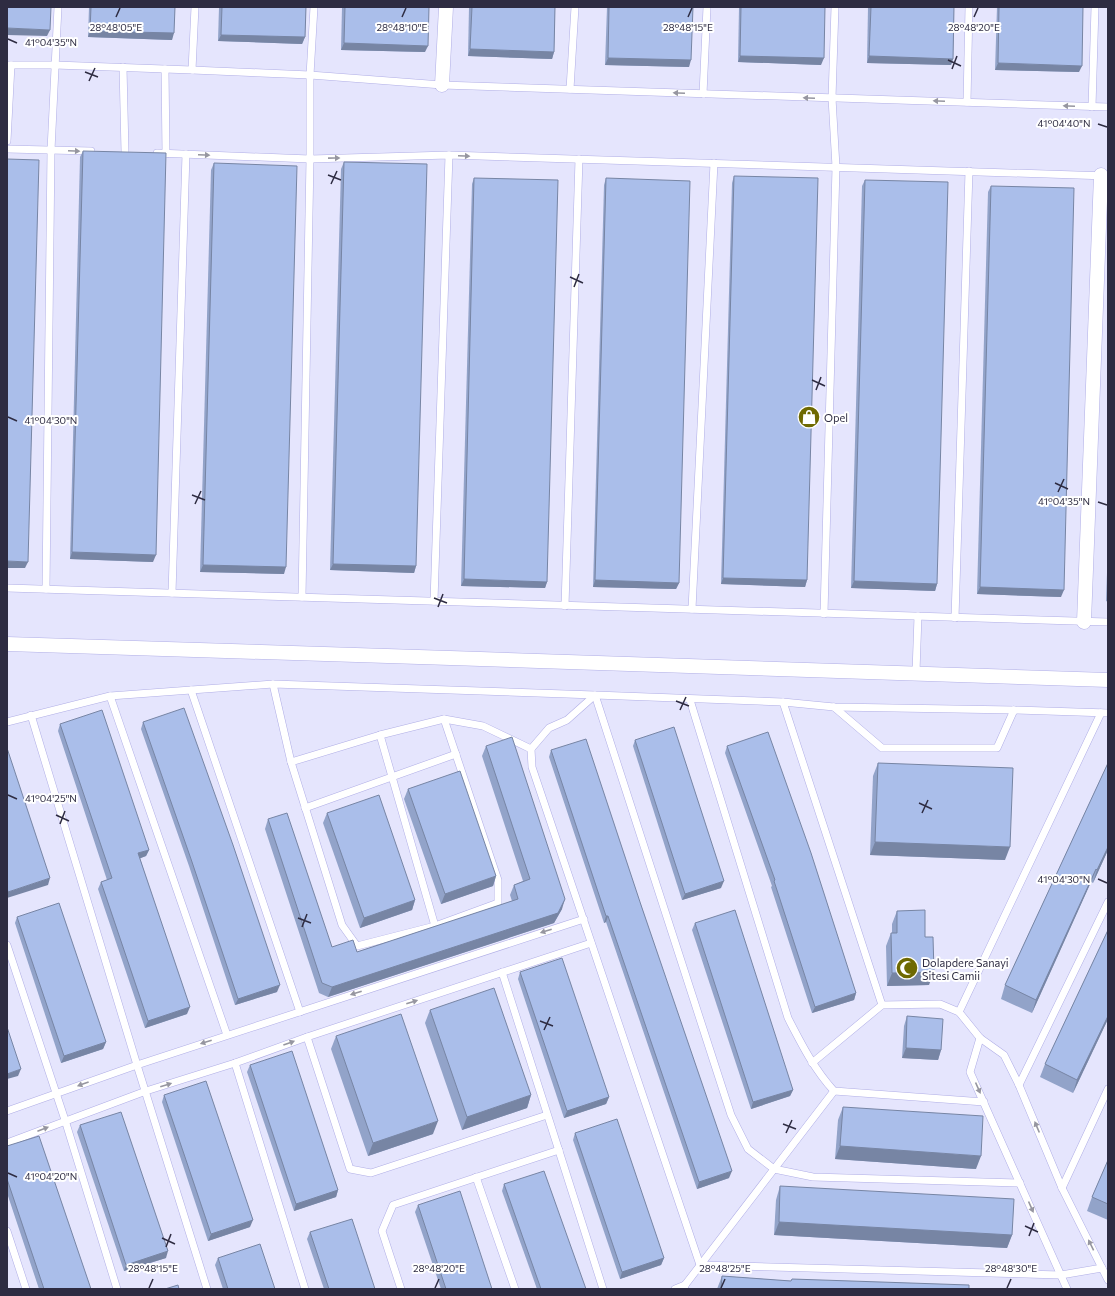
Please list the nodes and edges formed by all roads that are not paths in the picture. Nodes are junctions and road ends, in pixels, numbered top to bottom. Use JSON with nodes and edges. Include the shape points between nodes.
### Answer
{"nodes":[{"id":1,"x":58,"y":7,"type":"edge"},
{"id":2,"x":195,"y":7,"type":"edge"},
{"id":3,"x":314,"y":7,"type":"edge"},
{"id":4,"x":446,"y":7,"type":"edge"},
{"id":5,"x":575,"y":7,"type":"edge"},
{"id":6,"x":707,"y":7,"type":"edge"},
{"id":7,"x":835,"y":7,"type":"edge"},
{"id":8,"x":969,"y":7,"type":"edge"},
{"id":9,"x":1095,"y":7,"type":"edge"},
{"id":10,"x":9,"y":65,"type":"edge"},
{"id":11,"x":55,"y":65,"type":"junction"},
{"id":12,"x":123,"y":67,"type":"junction"},
{"id":13,"x":166,"y":69,"type":"junction"},
{"id":14,"x":192,"y":70,"type":"junction"},
{"id":15,"x":310,"y":75,"type":"junction"},
{"id":16,"x":442,"y":85,"type":"junction"},
{"id":17,"x":570,"y":89,"type":"junction"},
{"id":18,"x":703,"y":94,"type":"junction"},
{"id":19,"x":832,"y":98,"type":"junction"},
{"id":20,"x":966,"y":102,"type":"junction"},
{"id":21,"x":1092,"y":107,"type":"junction"},
{"id":22,"x":1108,"y":107,"type":"edge"},
{"id":23,"x":7,"y":141,"type":"edge"},
{"id":24,"x":7,"y":148,"type":"edge"},
{"id":25,"x":51,"y":150,"type":"junction"},
{"id":26,"x":96,"y":151,"type":"edge"},
{"id":27,"x":125,"y":152,"type":"edge"},
{"id":28,"x":152,"y":153,"type":"edge"},
{"id":29,"x":166,"y":154,"type":"junction"},
{"id":30,"x":186,"y":154,"type":"junction"},
{"id":31,"x":449,"y":155,"type":"junction"},
{"id":32,"x":310,"y":158,"type":"junction"},
{"id":33,"x":579,"y":159,"type":"junction"},
{"id":34,"x":714,"y":163,"type":"junction"},
{"id":35,"x":836,"y":167,"type":"junction"},
{"id":36,"x":969,"y":171,"type":"junction"},
{"id":37,"x":1104,"y":175,"type":"edge"},
{"id":38,"x":7,"y":588,"type":"edge"},
{"id":39,"x":46,"y":589,"type":"junction"},
{"id":40,"x":172,"y":593,"type":"junction"},
{"id":41,"x":302,"y":597,"type":"junction"},
{"id":42,"x":434,"y":601,"type":"junction"},
{"id":43,"x":565,"y":606,"type":"junction"},
{"id":44,"x":692,"y":609,"type":"junction"},
{"id":45,"x":824,"y":614,"type":"junction"},
{"id":46,"x":918,"y":616,"type":"junction"},
{"id":47,"x":955,"y":618,"type":"junction"},
{"id":48,"x":1084,"y":622,"type":"junction"},
{"id":49,"x":1108,"y":622,"type":"edge"},
{"id":50,"x":7,"y":644,"type":"edge"},
{"id":51,"x":916,"y":672,"type":"junction"},
{"id":52,"x":1108,"y":680,"type":"edge"},
{"id":53,"x":272,"y":684,"type":"junction"},
{"id":54,"x":191,"y":690,"type":"junction"},
{"id":55,"x":596,"y":695,"type":"junction"},
{"id":56,"x":110,"y":696,"type":"junction"},
{"id":57,"x":690,"y":700,"type":"junction"},
{"id":58,"x":783,"y":702,"type":"junction"},
{"id":59,"x":834,"y":707,"type":"junction"},
{"id":60,"x":1014,"y":710,"type":"junction"},
{"id":61,"x":1104,"y":713,"type":"edge"},
{"id":62,"x":31,"y":715,"type":"junction"},
{"id":63,"x":444,"y":718,"type":"junction"},
{"id":64,"x":7,"y":722,"type":"edge"},
{"id":65,"x":380,"y":735,"type":"junction"},
{"id":66,"x":531,"y":748,"type":"junction"},
{"id":67,"x":456,"y":754,"type":"junction"},
{"id":68,"x":291,"y":762,"type":"junction"},
{"id":69,"x":392,"y":777,"type":"junction"},
{"id":70,"x":306,"y":808,"type":"junction"},
{"id":71,"x":1108,"y":902,"type":"edge"},
{"id":72,"x":584,"y":919,"type":"junction"},
{"id":73,"x":435,"y":926,"type":"junction"},
{"id":74,"x":591,"y":942,"type":"junction"},
{"id":75,"x":7,"y":945,"type":"edge"},
{"id":76,"x":502,"y":972,"type":"junction"},
{"id":77,"x":882,"y":1005,"type":"junction"},
{"id":78,"x":300,"y":1012,"type":"junction"},
{"id":79,"x":958,"y":1012,"type":"junction"},
{"id":80,"x":227,"y":1035,"type":"junction"},
{"id":81,"x":307,"y":1037,"type":"junction"},
{"id":82,"x":980,"y":1038,"type":"junction"},
{"id":83,"x":235,"y":1063,"type":"junction"},
{"id":84,"x":812,"y":1063,"type":"junction"},
{"id":85,"x":137,"y":1065,"type":"junction"},
{"id":86,"x":1019,"y":1085,"type":"junction"},
{"id":87,"x":1108,"y":1089,"type":"edge"},
{"id":88,"x":146,"y":1091,"type":"junction"},
{"id":89,"x":834,"y":1091,"type":"junction"},
{"id":90,"x":56,"y":1094,"type":"junction"},
{"id":91,"x":984,"y":1102,"type":"junction"},
{"id":92,"x":7,"y":1111,"type":"edge"},
{"id":93,"x":548,"y":1115,"type":"junction"},
{"id":94,"x":65,"y":1120,"type":"junction"},
{"id":95,"x":7,"y":1143,"type":"edge"},
{"id":96,"x":559,"y":1150,"type":"junction"},
{"id":97,"x":774,"y":1169,"type":"junction"},
{"id":98,"x":476,"y":1177,"type":"junction"},
{"id":99,"x":1020,"y":1183,"type":"junction"},
{"id":100,"x":1062,"y":1188,"type":"junction"},
{"id":101,"x":7,"y":1231,"type":"edge"},
{"id":102,"x":700,"y":1265,"type":"junction"},
{"id":103,"x":1102,"y":1268,"type":"junction"},
{"id":104,"x":1061,"y":1275,"type":"junction"},
{"id":105,"x":1108,"y":1280,"type":"edge"},
{"id":106,"x":684,"y":1287,"type":"edge"},
{"id":107,"x":26,"y":1289,"type":"edge"},
{"id":108,"x":116,"y":1289,"type":"edge"},
{"id":109,"x":207,"y":1289,"type":"edge"},
{"id":110,"x":305,"y":1289,"type":"edge"},
{"id":111,"x":401,"y":1289,"type":"edge"},
{"id":112,"x":515,"y":1289,"type":"edge"},
{"id":113,"x":603,"y":1289,"type":"edge"},
{"id":114,"x":675,"y":1289,"type":"edge"},
{"id":115,"x":1067,"y":1289,"type":"edge"}],
"edges":[{"from":1,"to":11,"type":"lane"},
{"from":2,"to":14,"type":"lane"},
{"from":3,"to":15,"type":"lane"},
{"from":4,"to":16,"type":"street"},
{"from":5,"to":17,"type":"lane"},
{"from":6,"to":18,"type":"lane"},
{"from":7,"to":19,"type":"lane"},
{"from":8,"to":20,"type":"lane"},
{"from":9,"to":21,"type":"lane"},
{"from":10,"to":11,"type":"lane"},
{"from":10,"to":23,"type":"lane"},
{"from":11,"to":12,"type":"lane"},
{"from":11,"to":25,"type":"lane"},
{"from":12,"to":13,"type":"lane"},
{"from":12,"to":27,"type":"lane"},
{"from":13,"to":14,"type":"lane"},
{"from":13,"to":29,"type":"lane"},
{"from":14,"to":15,"type":"lane"},
{"from":15,"to":16,"type":"lane"},
{"from":15,"to":32,"type":"lane"},
{"from":16,"to":17,"type":"lane"},
{"from":18,"to":17,"type":"lane","one_way":true},
{"from":19,"to":18,"type":"lane","one_way":true},
{"from":20,"to":19,"type":"lane","one_way":true},
{"from":19,"to":35,"type":"lane"},
{"from":21,"to":20,"type":"lane","one_way":true},
{"from":21,"to":22,"type":"lane"},
{"from":24,"to":25,"type":"lane"},
{"from":25,"to":26,"type":"lane","one_way":true},
{"from":25,"to":39,"type":"lane"},
{"from":28,"to":29,"type":"lane"},
{"from":29,"to":30,"type":"lane"},
{"from":30,"to":32,"type":"lane","one_way":true},
{"from":30,"to":40,"type":"lane"},
{"from":32,"to":31,"type":"lane","one_way":true},
{"from":31,"to":33,"type":"lane","one_way":true},
{"from":31,"to":42,"type":"lane"},
{"from":32,"to":41,"type":"lane"},
{"from":33,"to":34,"type":"lane"},
{"from":33,"to":43,"type":"lane"},
{"from":34,"to":35,"type":"lane"},
{"from":34,"to":44,"type":"lane"},
{"from":35,"to":36,"type":"lane"},
{"from":35,"to":45,"type":"lane"},
{"from":36,"to":37,"type":"lane"},
{"from":36,"to":47,"type":"lane"},
{"from":37,"to":48,"type":"street"},
{"from":38,"to":39,"type":"lane"},
{"from":39,"to":40,"type":"lane"},
{"from":40,"to":41,"type":"lane"},
{"from":41,"to":42,"type":"lane"},
{"from":42,"to":43,"type":"lane"},
{"from":43,"to":44,"type":"lane"},
{"from":44,"to":45,"type":"lane"},
{"from":45,"to":46,"type":"lane"},
{"from":46,"to":47,"type":"lane"},
{"from":46,"to":51,"type":"lane"},
{"from":47,"to":48,"type":"lane"},
{"from":48,"to":49,"type":"lane"},
{"from":50,"to":51,"type":"street"},
{"from":51,"to":52,"type":"street"},
{"from":53,"to":54,"type":"lane"},
{"from":53,"to":55,"type":"lane"},
{"from":53,"to":68,"type":"lane"},
{"from":54,"to":56,"type":"lane"},
{"from":54,"to":78,"type":"lane"},
{"from":55,"to":57,"type":"lane"},
{"from":55,"to":66,"type":"lane","via":[[567,720],[549,728]]},
{"from":55,"to":97,"type":"lane","via":[[731,1115],[748,1149]]},
{"from":56,"to":62,"type":"lane"},
{"from":56,"to":80,"type":"lane"},
{"from":57,"to":58,"type":"lane"},
{"from":57,"to":84,"type":"lane","via":[[788,1018]]},
{"from":58,"to":59,"type":"lane"},
{"from":58,"to":77,"type":"lane"},
{"from":59,"to":60,"type":"lane"},
{"from":59,"to":60,"type":"lane","via":[[882,748],[997,748]]},
{"from":60,"to":61,"type":"lane"},
{"from":61,"to":79,"type":"lane"},
{"from":62,"to":64,"type":"lane"},
{"from":62,"to":85,"type":"lane"},
{"from":63,"to":65,"type":"lane"},
{"from":63,"to":66,"type":"lane","via":[[483,726]]},
{"from":63,"to":67,"type":"lane"},
{"from":65,"to":68,"type":"lane"},
{"from":65,"to":69,"type":"lane"},
{"from":66,"to":72,"type":"lane","via":[[532,767]]},
{"from":67,"to":69,"type":"lane"},
{"from":67,"to":73,"type":"lane","via":[[498,880],[498,903]]},
{"from":68,"to":70,"type":"lane"},
{"from":69,"to":70,"type":"lane"},
{"from":69,"to":73,"type":"lane"},
{"from":70,"to":73,"type":"lane","via":[[342,925],[357,946]]},
{"from":71,"to":86,"type":"lane"},
{"from":72,"to":74,"type":"lane"},
{"from":72,"to":78,"type":"lane","one_way":true},
{"from":74,"to":76,"type":"lane"},
{"from":74,"to":102,"type":"lane"},
{"from":75,"to":90,"type":"lane"},
{"from":81,"to":76,"type":"lane","one_way":true},
{"from":76,"to":93,"type":"lane"},
{"from":77,"to":79,"type":"lane","via":[[940,1004]]},
{"from":77,"to":84,"type":"lane"},
{"from":78,"to":80,"type":"lane"},
{"from":79,"to":82,"type":"lane"},
{"from":80,"to":85,"type":"lane","one_way":true},
{"from":83,"to":81,"type":"lane","one_way":true},
{"from":81,"to":93,"type":"lane","via":[[350,1169],[370,1173]]},
{"from":82,"to":86,"type":"lane","via":[[1004,1055]]},
{"from":82,"to":91,"type":"lane","one_way":true,"via":[[970,1072]]},
{"from":88,"to":83,"type":"lane","one_way":true},
{"from":83,"to":110,"type":"lane"},
{"from":84,"to":89,"type":"lane"},
{"from":85,"to":88,"type":"lane"},
{"from":85,"to":90,"type":"lane","one_way":true},
{"from":100,"to":86,"type":"lane","one_way":true},
{"from":87,"to":100,"type":"lane"},
{"from":88,"to":94,"type":"lane"},
{"from":88,"to":109,"type":"lane"},
{"from":89,"to":91,"type":"lane"},
{"from":89,"to":97,"type":"lane"},
{"from":90,"to":92,"type":"lane"},
{"from":90,"to":94,"type":"lane"},
{"from":91,"to":99,"type":"lane"},
{"from":93,"to":96,"type":"lane"},
{"from":95,"to":94,"type":"lane","one_way":true},
{"from":94,"to":108,"type":"lane"},
{"from":96,"to":98,"type":"lane"},
{"from":96,"to":113,"type":"lane"},
{"from":97,"to":99,"type":"lane","via":[[813,1177]]},
{"from":97,"to":102,"type":"lane"},
{"from":98,"to":111,"type":"lane","via":[[393,1205],[382,1231]]},
{"from":98,"to":112,"type":"lane"},
{"from":99,"to":104,"type":"lane","one_way":true},
{"from":103,"to":100,"type":"lane","one_way":true},
{"from":101,"to":107,"type":"lane"},
{"from":102,"to":104,"type":"lane"},
{"from":102,"to":106,"type":"lane"},
{"from":103,"to":104,"type":"lane"},
{"from":103,"to":105,"type":"lane"},
{"from":104,"to":115,"type":"lane"},
{"from":106,"to":114,"type":"lane"}]}
